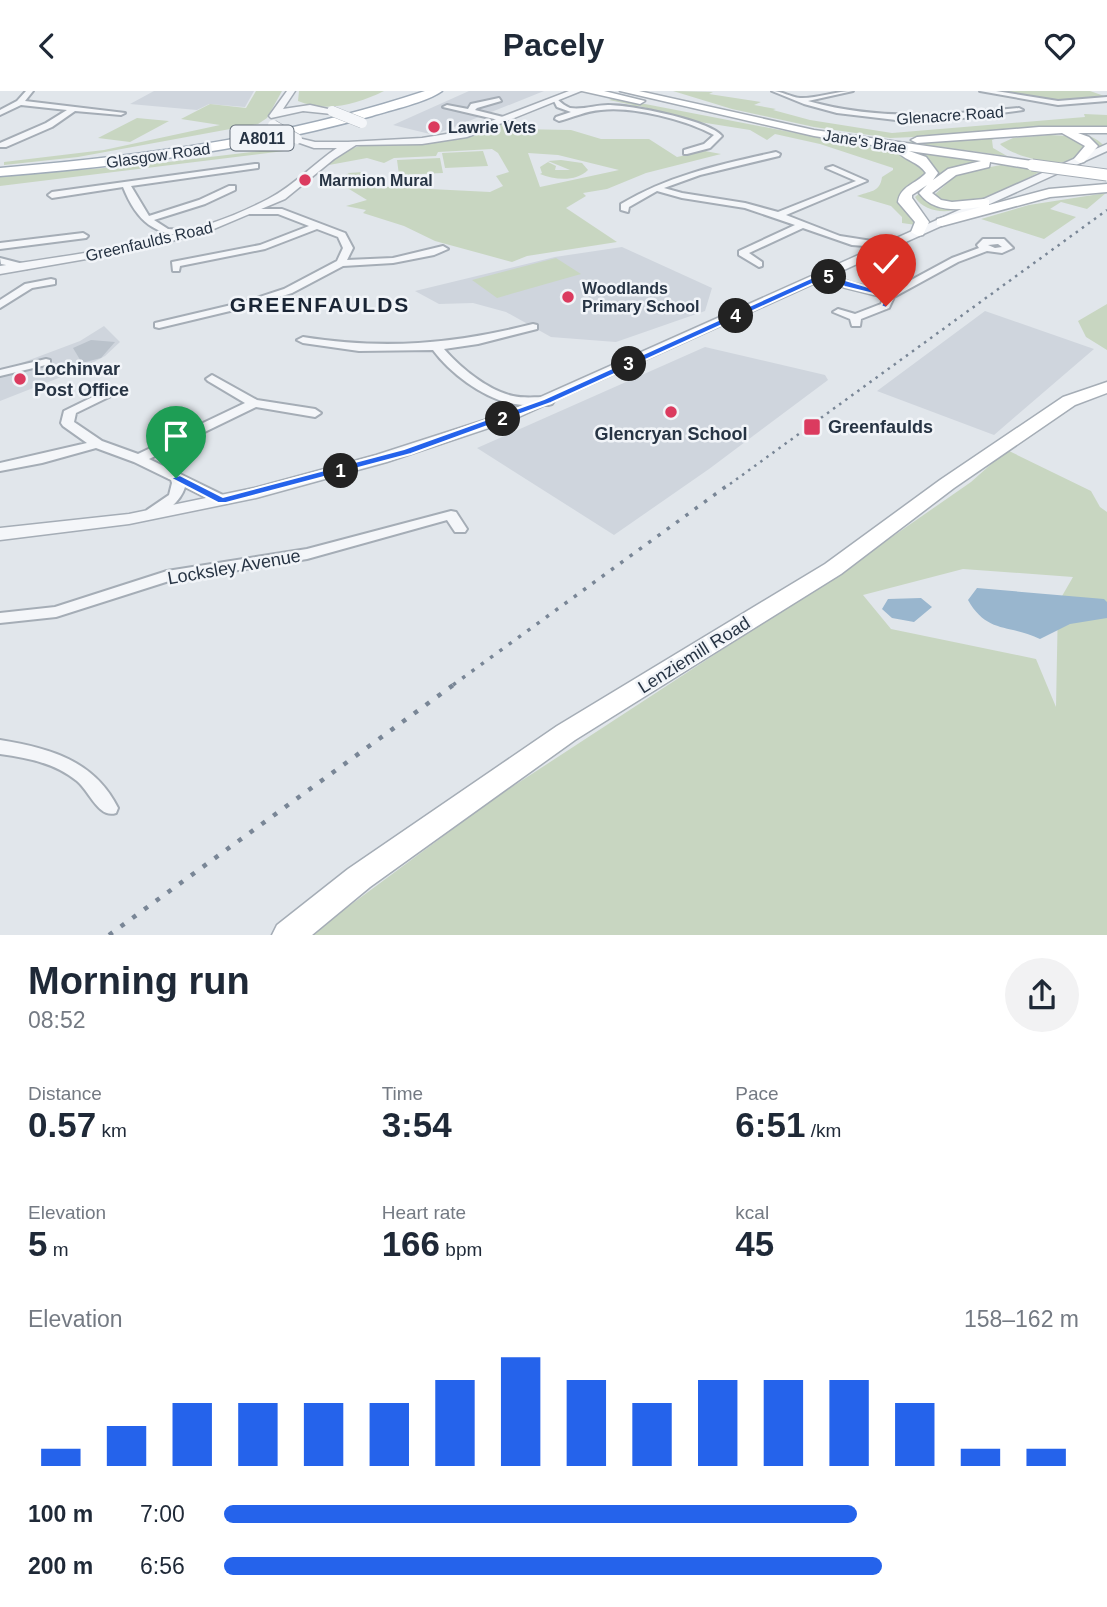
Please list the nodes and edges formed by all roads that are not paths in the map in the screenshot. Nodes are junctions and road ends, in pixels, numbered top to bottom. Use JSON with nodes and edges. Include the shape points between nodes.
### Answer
{"nodes":[{"id":1,"x":30,"y":91,"type":"edge"},
{"id":2,"x":409,"y":91,"type":"edge"},
{"id":3,"x":424,"y":91,"type":"edge"},
{"id":4,"x":437,"y":91,"type":"edge"},
{"id":5,"x":625,"y":91,"type":"edge"},
{"id":6,"x":641,"y":91,"type":"edge"},
{"id":7,"x":669,"y":91,"type":"edge"},
{"id":8,"x":775,"y":91,"type":"edge"},
{"id":9,"x":850,"y":91,"type":"edge"},
{"id":10,"x":983,"y":91,"type":"edge"},
{"id":11,"x":990,"y":91,"type":"edge"},
{"id":12,"x":290,"y":92,"type":"edge"},
{"id":13,"x":391,"y":92,"type":"edge"},
{"id":14,"x":592,"y":92,"type":"edge"},
{"id":15,"x":572,"y":93,"type":"edge"},
{"id":16,"x":1107,"y":99,"type":"edge"},
{"id":17,"x":499,"y":100,"type":"dead end"},
{"id":18,"x":555,"y":100,"type":"junction"},
{"id":19,"x":799,"y":100,"type":"junction"},
{"id":20,"x":20,"y":103,"type":"junction"},
{"id":21,"x":384,"y":105,"type":"junction"},
{"id":22,"x":446,"y":107,"type":"dead end"},
{"id":23,"x":537,"y":107,"type":"junction"},
{"id":24,"x":563,"y":107,"type":"junction"},
{"id":25,"x":74,"y":108,"type":"junction"},
{"id":26,"x":321,"y":109,"type":"junction"},
{"id":27,"x":1019,"y":110,"type":"dead end"},
{"id":28,"x":470,"y":111,"type":"junction"},
{"id":29,"x":582,"y":111,"type":"junction"},
{"id":30,"x":0,"y":113,"type":"edge"},
{"id":31,"x":121,"y":113,"type":"dead end"},
{"id":32,"x":559,"y":119,"type":"dead end"},
{"id":33,"x":272,"y":120,"type":"junction"},
{"id":34,"x":505,"y":120,"type":"junction"},
{"id":35,"x":769,"y":123,"type":"junction"},
{"id":36,"x":369,"y":128,"type":"junction"},
{"id":37,"x":1107,"y":130,"type":"edge"},
{"id":38,"x":1067,"y":131,"type":"junction"},
{"id":39,"x":814,"y":133,"type":"junction"},
{"id":40,"x":838,"y":134,"type":"junction"},
{"id":41,"x":412,"y":141,"type":"junction"},
{"id":42,"x":355,"y":144,"type":"junction"},
{"id":43,"x":2,"y":145,"type":"dead end"},
{"id":44,"x":313,"y":145,"type":"junction"},
{"id":45,"x":1106,"y":147,"type":"edge"},
{"id":46,"x":687,"y":152,"type":"dead end"},
{"id":47,"x":776,"y":154,"type":"dead end"},
{"id":48,"x":1080,"y":159,"type":"junction"},
{"id":49,"x":322,"y":161,"type":"junction"},
{"id":50,"x":1036,"y":164,"type":"junction"},
{"id":51,"x":255,"y":166,"type":"dead end"},
{"id":52,"x":830,"y":168,"type":"dead end"},
{"id":53,"x":0,"y":171,"type":"edge"},
{"id":54,"x":1107,"y":173,"type":"edge"},
{"id":55,"x":126,"y":185,"type":"junction"},
{"id":56,"x":232,"y":188,"type":"dead end"},
{"id":57,"x":657,"y":188,"type":"junction"},
{"id":58,"x":1103,"y":188,"type":"edge"},
{"id":59,"x":52,"y":195,"type":"dead end"},
{"id":60,"x":905,"y":198,"type":"junction"},
{"id":61,"x":984,"y":203,"type":"junction"},
{"id":62,"x":276,"y":206,"type":"junction"},
{"id":63,"x":625,"y":210,"type":"dead end"},
{"id":64,"x":963,"y":211,"type":"junction"},
{"id":65,"x":779,"y":215,"type":"junction"},
{"id":66,"x":149,"y":219,"type":"junction"},
{"id":67,"x":943,"y":222,"type":"junction"},
{"id":68,"x":319,"y":225,"type":"junction"},
{"id":69,"x":802,"y":225,"type":"junction"},
{"id":70,"x":918,"y":232,"type":"junction"},
{"id":71,"x":83,"y":236,"type":"dead end"},
{"id":72,"x":161,"y":236,"type":"junction"},
{"id":73,"x":853,"y":244,"type":"junction"},
{"id":74,"x":0,"y":246,"type":"edge"},
{"id":75,"x":888,"y":246,"type":"junction"},
{"id":76,"x":987,"y":248,"type":"dead end"},
{"id":77,"x":443,"y":250,"type":"dead end"},
{"id":78,"x":859,"y":258,"type":"junction"},
{"id":79,"x":0,"y":262,"type":"edge"},
{"id":80,"x":341,"y":263,"type":"junction"},
{"id":81,"x":759,"y":264,"type":"dead end"},
{"id":82,"x":176,"y":269,"type":"dead end"},
{"id":83,"x":825,"y":275,"type":"junction"},
{"id":84,"x":51,"y":282,"type":"dead end"},
{"id":85,"x":890,"y":295,"type":"junction"},
{"id":86,"x":0,"y":305,"type":"edge"},
{"id":87,"x":838,"y":312,"type":"dead end"},
{"id":88,"x":159,"y":325,"type":"dead end"},
{"id":89,"x":533,"y":327,"type":"dead end"},
{"id":90,"x":303,"y":340,"type":"dead end"},
{"id":91,"x":435,"y":345,"type":"junction"},
{"id":92,"x":46,"y":362,"type":"dead end"},
{"id":93,"x":0,"y":373,"type":"edge"},
{"id":94,"x":212,"y":379,"type":"dead end"},
{"id":95,"x":1107,"y":387,"type":"edge"},
{"id":96,"x":113,"y":392,"type":"dead end"},
{"id":97,"x":508,"y":398,"type":"junction"},
{"id":98,"x":548,"y":401,"type":"junction"},
{"id":99,"x":254,"y":403,"type":"junction"},
{"id":100,"x":315,"y":413,"type":"dead end"},
{"id":101,"x":505,"y":418,"type":"junction"},
{"id":102,"x":97,"y":444,"type":"junction"},
{"id":103,"x":139,"y":459,"type":"junction"},
{"id":104,"x":0,"y":467,"type":"edge"},
{"id":105,"x":176,"y":478,"type":"junction"},
{"id":106,"x":222,"y":500,"type":"junction"},
{"id":107,"x":152,"y":513,"type":"junction"},
{"id":108,"x":460,"y":529,"type":"dead end"},
{"id":109,"x":0,"y":534,"type":"edge"},
{"id":110,"x":0,"y":618,"type":"edge"},
{"id":111,"x":0,"y":747,"type":"edge"},
{"id":112,"x":110,"y":808,"type":"dead end"},
{"id":113,"x":288,"y":935,"type":"edge"}],
"edges":[{"from":1,"to":20,"type":"street"},
{"from":2,"to":21,"type":"main road"},
{"from":3,"to":21,"type":"main road","name":"Glasgow Road","number":"A8011"},
{"from":4,"to":36,"type":"main road","via":[[378,118]]},
{"from":4,"to":53,"type":"main road","name":"Glasgow Road","number":"A8011","via":[[340,121],[238,143],[115,161]]},
{"from":5,"to":35,"type":"main road","name":"Jane's Brae"},
{"from":6,"to":35,"type":"main road","name":"Jane's Brae"},
{"from":7,"to":35,"type":"main road"},
{"from":8,"to":19,"type":"street","name":"Glenacre Road"},
{"from":9,"to":19,"type":"street"},
{"from":10,"to":11,"type":"street"},
{"from":11,"to":16,"type":"street","via":[[1058,103]]},
{"from":12,"to":26,"type":"street","via":[[289,103]]},
{"from":12,"to":33,"type":"street"},
{"from":13,"to":26,"type":"main road","via":[[354,105]]},
{"from":14,"to":15,"type":"main road"},
{"from":14,"to":35,"type":"main road"},
{"from":15,"to":18,"type":"street"},
{"from":17,"to":28,"type":"street"},
{"from":18,"to":23,"type":"street"},
{"from":18,"to":24,"type":"street"},
{"from":19,"to":27,"type":"street","name":"Glenacre Road","via":[[858,116],[893,119]]},
{"from":20,"to":25,"type":"street"},
{"from":20,"to":30,"type":"street"},
{"from":21,"to":53,"type":"main road","name":"Glasgow Road","number":"A8011","via":[[199,146]]},
{"from":22,"to":28,"type":"street"},
{"from":23,"to":24,"type":"street"},
{"from":23,"to":34,"type":"street"},
{"from":24,"to":29,"type":"street"},
{"from":25,"to":31,"type":"street"},
{"from":25,"to":43,"type":"street"},
{"from":26,"to":33,"type":"street","via":[[289,110]]},
{"from":26,"to":36,"type":"street","bridge":true},
{"from":28,"to":34,"type":"street"},
{"from":29,"to":32,"type":"street"},
{"from":29,"to":46,"type":"street","via":[[619,107],[717,134],[707,146]]},
{"from":33,"to":44,"type":"street","bridge":true},
{"from":33,"to":53,"type":"main road","via":[[149,147]]},
{"from":34,"to":41,"type":"street","via":[[467,134]]},
{"from":35,"to":39,"type":"main road","name":"Jane's Brae"},
{"from":35,"to":40,"type":"main road","name":"Jane's Brae"},
{"from":36,"to":41,"type":"street"},
{"from":36,"to":42,"type":"street","name":"Greenfaulds Road","via":[[370,137]]},
{"from":37,"to":38,"type":"main road"},
{"from":38,"to":40,"type":"main road","via":[[914,140]]},
{"from":38,"to":45,"type":"main road","via":[[1093,137]]},
{"from":39,"to":50,"type":"main road","name":"Jane's Brae"},
{"from":39,"to":60,"type":"main road","via":[[922,160],[931,176]]},
{"from":40,"to":50,"type":"main road","name":"Jane's Brae"},
{"from":41,"to":42,"type":"street"},
{"from":42,"to":44,"type":"street"},
{"from":42,"to":49,"type":"street","name":"Greenfaulds Road"},
{"from":44,"to":49,"type":"street","via":[[324,152]]},
{"from":44,"to":53,"type":"main road","via":[[149,163]]},
{"from":45,"to":48,"type":"street"},
{"from":47,"to":57,"type":"street"},
{"from":48,"to":50,"type":"main road","via":[[1092,146],[1067,134],[1007,135],[991,141],[998,150]]},
{"from":48,"to":61,"type":"street"},
{"from":49,"to":62,"type":"street","name":"Greenfaulds Road"},
{"from":50,"to":54,"type":"main road","name":"Jane's Brae","bridge":true},
{"from":50,"to":61,"type":"main road","via":[[959,169],[925,193],[946,205]]},
{"from":51,"to":55,"type":"street"},
{"from":52,"to":65,"type":"street","via":[[863,181]]},
{"from":55,"to":59,"type":"street"},
{"from":55,"to":66,"type":"street"},
{"from":56,"to":66,"type":"street"},
{"from":57,"to":63,"type":"street","via":[[637,197]]},
{"from":57,"to":65,"type":"street","via":[[673,196]]},
{"from":58,"to":67,"type":"main road","via":[[1049,193]]},
{"from":60,"to":64,"type":"main road","via":[[929,210]]},
{"from":60,"to":70,"type":"main road","via":[[922,222]]},
{"from":61,"to":64,"type":"street"},
{"from":62,"to":68,"type":"street"},
{"from":62,"to":72,"type":"street","name":"Greenfaulds Road","via":[[192,233]]},
{"from":64,"to":67,"type":"street"},
{"from":65,"to":69,"type":"street"},
{"from":66,"to":72,"type":"street"},
{"from":67,"to":70,"type":"street"},
{"from":68,"to":80,"type":"street","via":[[342,235],[348,248]]},
{"from":68,"to":82,"type":"street","via":[[262,247],[175,264]]},
{"from":69,"to":73,"type":"street"},
{"from":69,"to":81,"type":"street","via":[[742,253]]},
{"from":70,"to":75,"type":"street"},
{"from":71,"to":74,"type":"street"},
{"from":72,"to":79,"type":"street","name":"Greenfaulds Road","via":[[26,266]]},
{"from":73,"to":75,"type":"street"},
{"from":73,"to":78,"type":"street"},
{"from":75,"to":78,"type":"street"},
{"from":76,"to":85,"type":"street"},
{"from":77,"to":80,"type":"street","via":[[394,261]]},
{"from":78,"to":83,"type":"street"},
{"from":80,"to":88,"type":"street","via":[[288,292]]},
{"from":83,"to":85,"type":"street"},
{"from":83,"to":98,"type":"street"},
{"from":84,"to":86,"type":"street","via":[[29,286]]},
{"from":85,"to":87,"type":"street","via":[[886,306],[856,320]]},
{"from":89,"to":91,"type":"street"},
{"from":90,"to":91,"type":"street","via":[[372,348]]},
{"from":91,"to":97,"type":"street","via":[[449,362]]},
{"from":92,"to":93,"type":"street"},
{"from":94,"to":99,"type":"street"},
{"from":95,"to":113,"type":"main road","name":"Lenziemill Road","via":[[1069,401],[833,569],[566,733],[359,879]]},
{"from":96,"to":102,"type":"street","via":[[70,411],[67,423]]},
{"from":97,"to":98,"type":"street"},
{"from":97,"to":101,"type":"street"},
{"from":98,"to":101,"type":"street"},
{"from":99,"to":100,"type":"street"},
{"from":99,"to":103,"type":"street"},
{"from":101,"to":106,"type":"street","via":[[407,451]]},
{"from":102,"to":103,"type":"street"},
{"from":102,"to":104,"type":"street"},
{"from":103,"to":105,"type":"street"},
{"from":105,"to":106,"type":"street"},
{"from":105,"to":107,"type":"street","via":[[175,497]]},
{"from":106,"to":107,"type":"street"},
{"from":107,"to":109,"type":"street"},
{"from":108,"to":110,"type":"street","name":"Locksley Avenue","via":[[451,515],[307,554],[167,576],[56,612]]},
{"from":111,"to":112,"type":"street","via":[[33,751],[72,766],[99,788]]}]}
